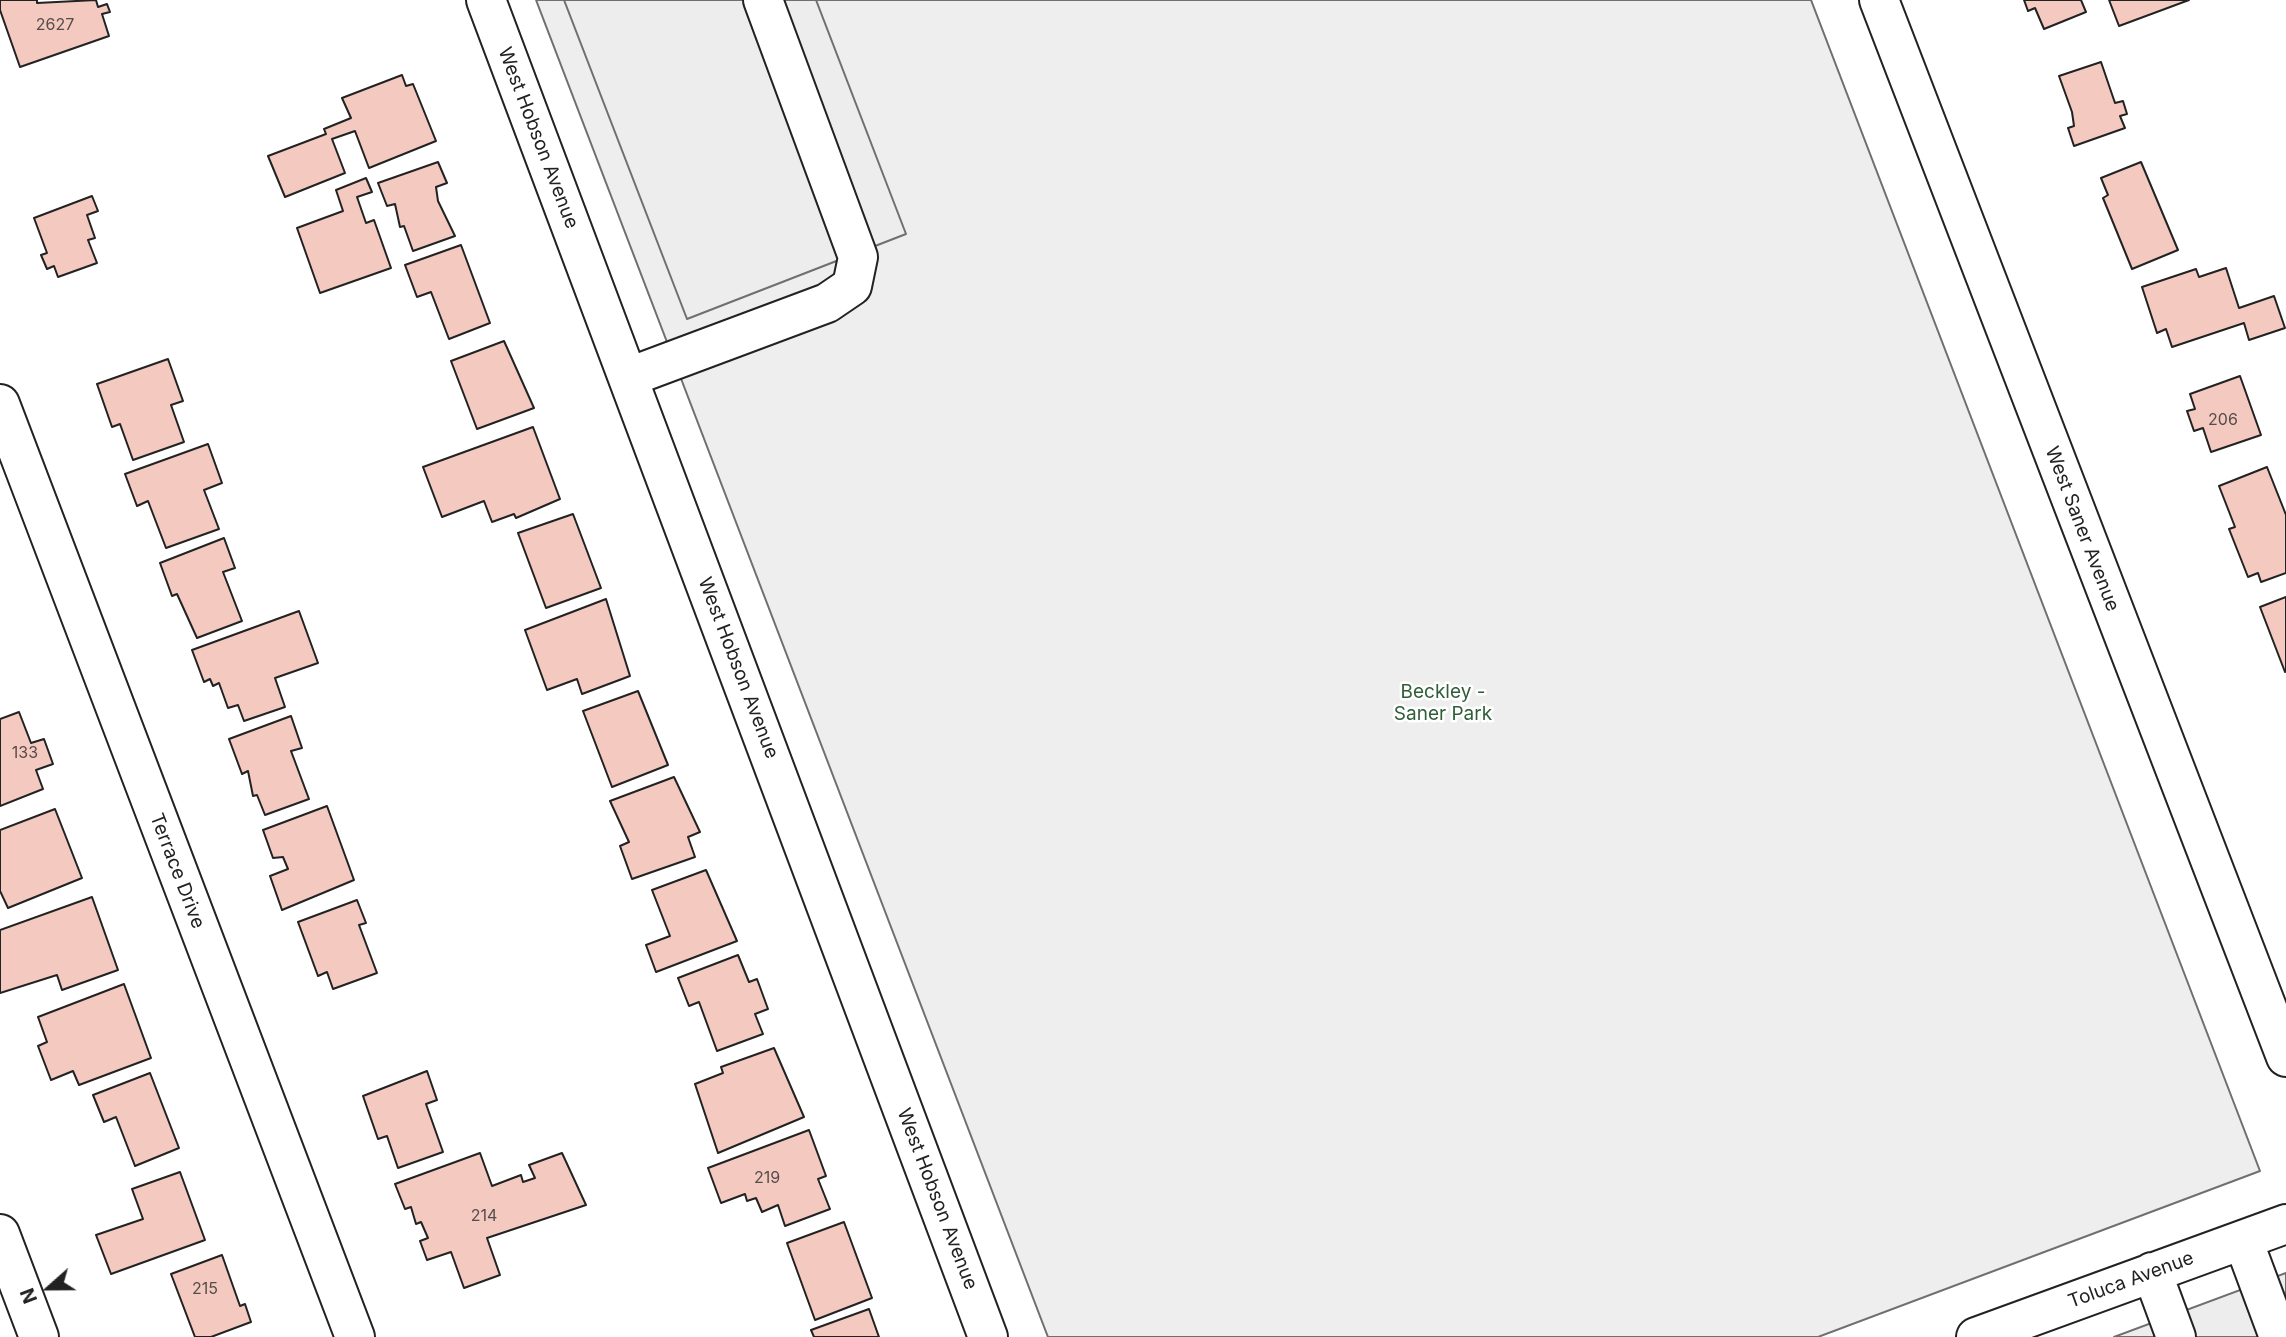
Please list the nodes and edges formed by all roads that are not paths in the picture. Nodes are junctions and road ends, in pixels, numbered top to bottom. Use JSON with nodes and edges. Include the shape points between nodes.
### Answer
{"nodes":[{"id":1,"x":486,"y":0,"type":"edge"},
{"id":2,"x":763,"y":0,"type":"edge"},
{"id":3,"x":1879,"y":0,"type":"edge"},
{"id":4,"x":629,"y":377,"type":"junction"},
{"id":5,"x":0,"y":404,"type":"edge"},
{"id":6,"x":2286,"y":1057,"type":"edge"},
{"id":7,"x":2286,"y":1224,"type":"edge"},
{"id":8,"x":0,"y":1234,"type":"edge"},
{"id":9,"x":2243,"y":1240,"type":"junction"},
{"id":10,"x":2152,"y":1272,"type":"junction"},
{"id":11,"x":2059,"y":1322,"type":"edge"},
{"id":12,"x":39,"y":1337,"type":"edge"},
{"id":13,"x":355,"y":1337,"type":"edge"},
{"id":14,"x":988,"y":1337,"type":"edge"},
{"id":15,"x":1976,"y":1337,"type":"edge"},
{"id":16,"x":2176,"y":1337,"type":"edge"},
{"id":17,"x":2279,"y":1337,"type":"edge"}],
"edges":[{"from":1,"to":4,"type":"street","name":"West Hobson Avenue"},
{"from":2,"to":4,"type":"street","via":[[858,257],[852,286],[827,303]]},
{"from":3,"to":6,"type":"street","name":"West Saner Avenue"},
{"from":4,"to":14,"type":"street","name":"West Hobson Avenue"},
{"from":5,"to":13,"type":"street","name":"Terrace Drive"},
{"from":7,"to":9,"type":"street","name":"Toluca Avenue"},
{"from":8,"to":12,"type":"street"},
{"from":9,"to":10,"type":"street","name":"Toluca Avenue"},
{"from":9,"to":17,"type":"street"},
{"from":10,"to":11,"type":"street","name":"Toluca Avenue"},
{"from":10,"to":16,"type":"street"},
{"from":11,"to":15,"type":"street","name":"Toluca Avenue"}]}
